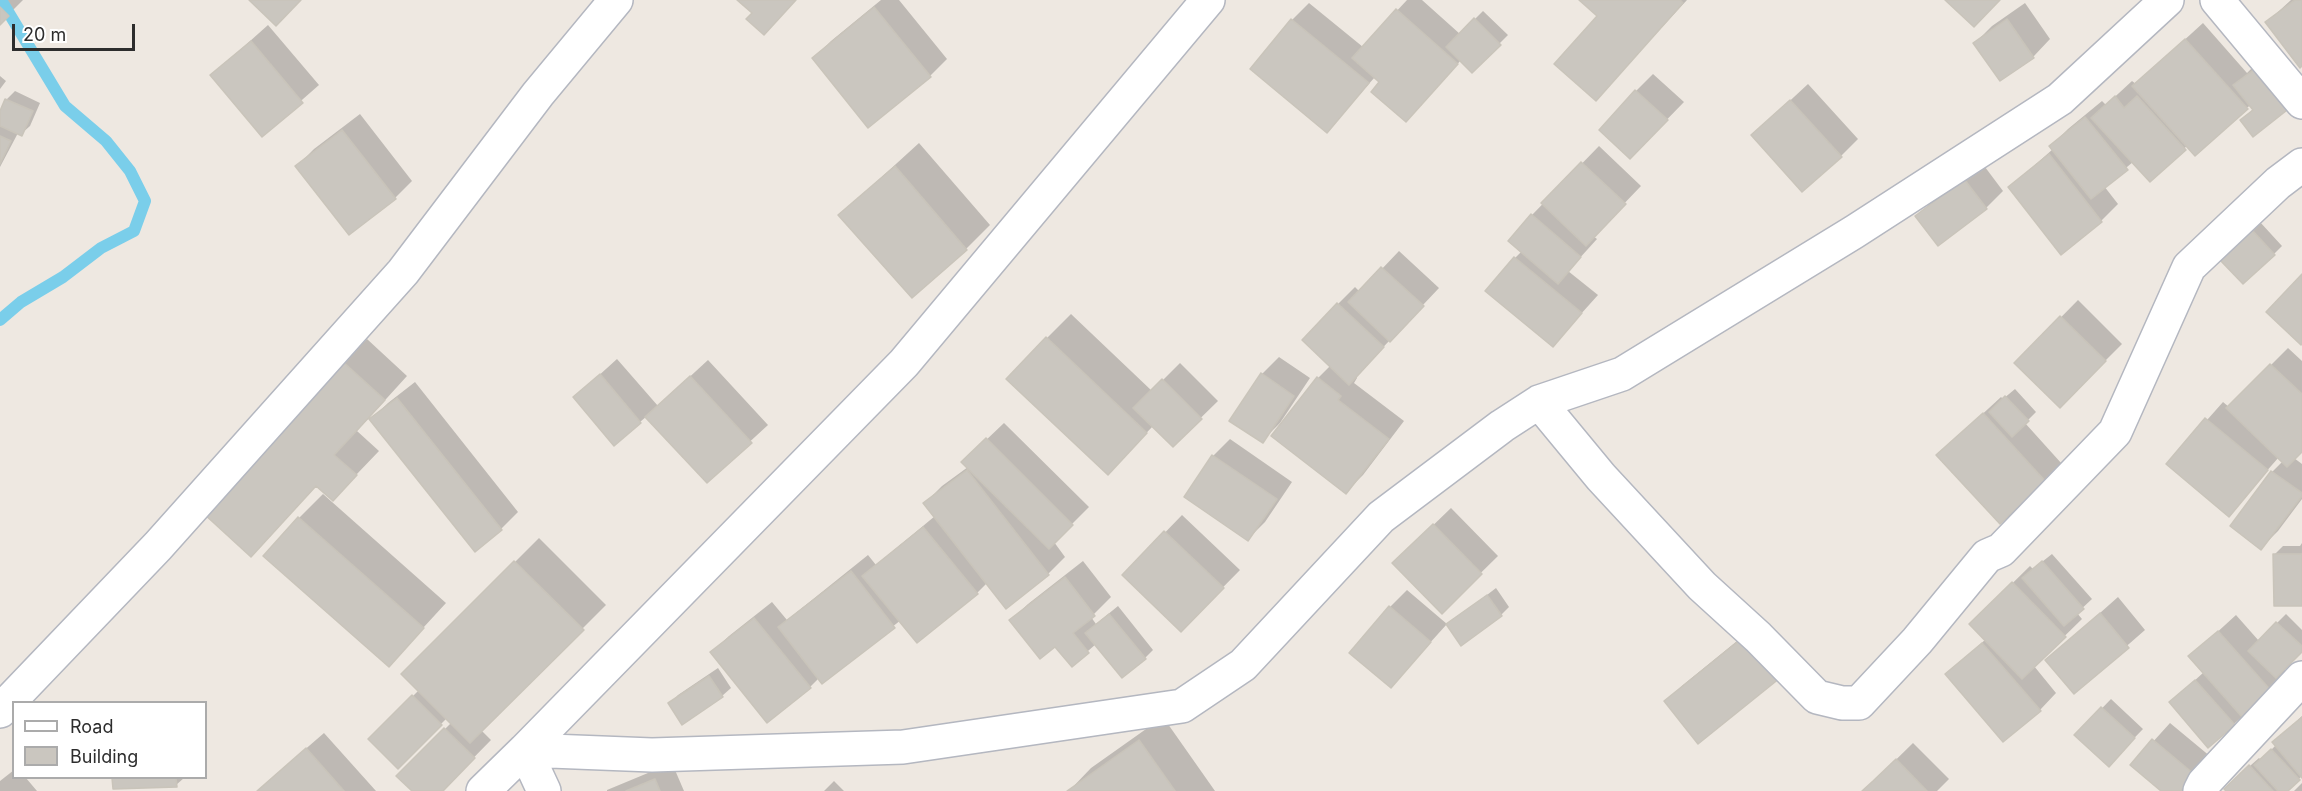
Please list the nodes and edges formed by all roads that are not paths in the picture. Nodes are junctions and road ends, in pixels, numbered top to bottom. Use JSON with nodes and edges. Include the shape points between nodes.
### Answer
{"nodes":[{"id":1,"x":616,"y":0,"type":"edge"},
{"id":2,"x":1208,"y":0,"type":"edge"},
{"id":3,"x":2167,"y":0,"type":"edge"},
{"id":4,"x":2217,"y":0,"type":"edge"},
{"id":5,"x":2302,"y":102,"type":"edge"},
{"id":6,"x":2302,"y":165,"type":"edge"},
{"id":7,"x":1539,"y":402,"type":"junction"},
{"id":8,"x":2302,"y":678,"type":"edge"},
{"id":9,"x":0,"y":711,"type":"edge"},
{"id":10,"x":525,"y":750,"type":"junction"},
{"id":11,"x":483,"y":791,"type":"edge"},
{"id":12,"x":544,"y":791,"type":"edge"},
{"id":13,"x":2200,"y":791,"type":"edge"}],
"edges":[{"from":1,"to":9,"type":"street","via":[[538,94],[403,272],[158,546]]},
{"from":2,"to":10,"type":"street","via":[[904,363]]},
{"from":3,"to":7,"type":"street","via":[[2060,99],[1854,232],[1622,374]]},
{"from":4,"to":5,"type":"street"},
{"from":6,"to":7,"type":"street","via":[[2189,267],[2115,432],[2001,550],[1987,556],[1917,642],[1859,704],[1817,697],[1694,577],[1601,477]]},
{"from":7,"to":10,"type":"street","via":[[1381,517],[1243,665],[1182,705],[903,747],[652,755]]},
{"from":8,"to":13,"type":"street"},
{"from":10,"to":11,"type":"street"},
{"from":10,"to":12,"type":"street"}]}
